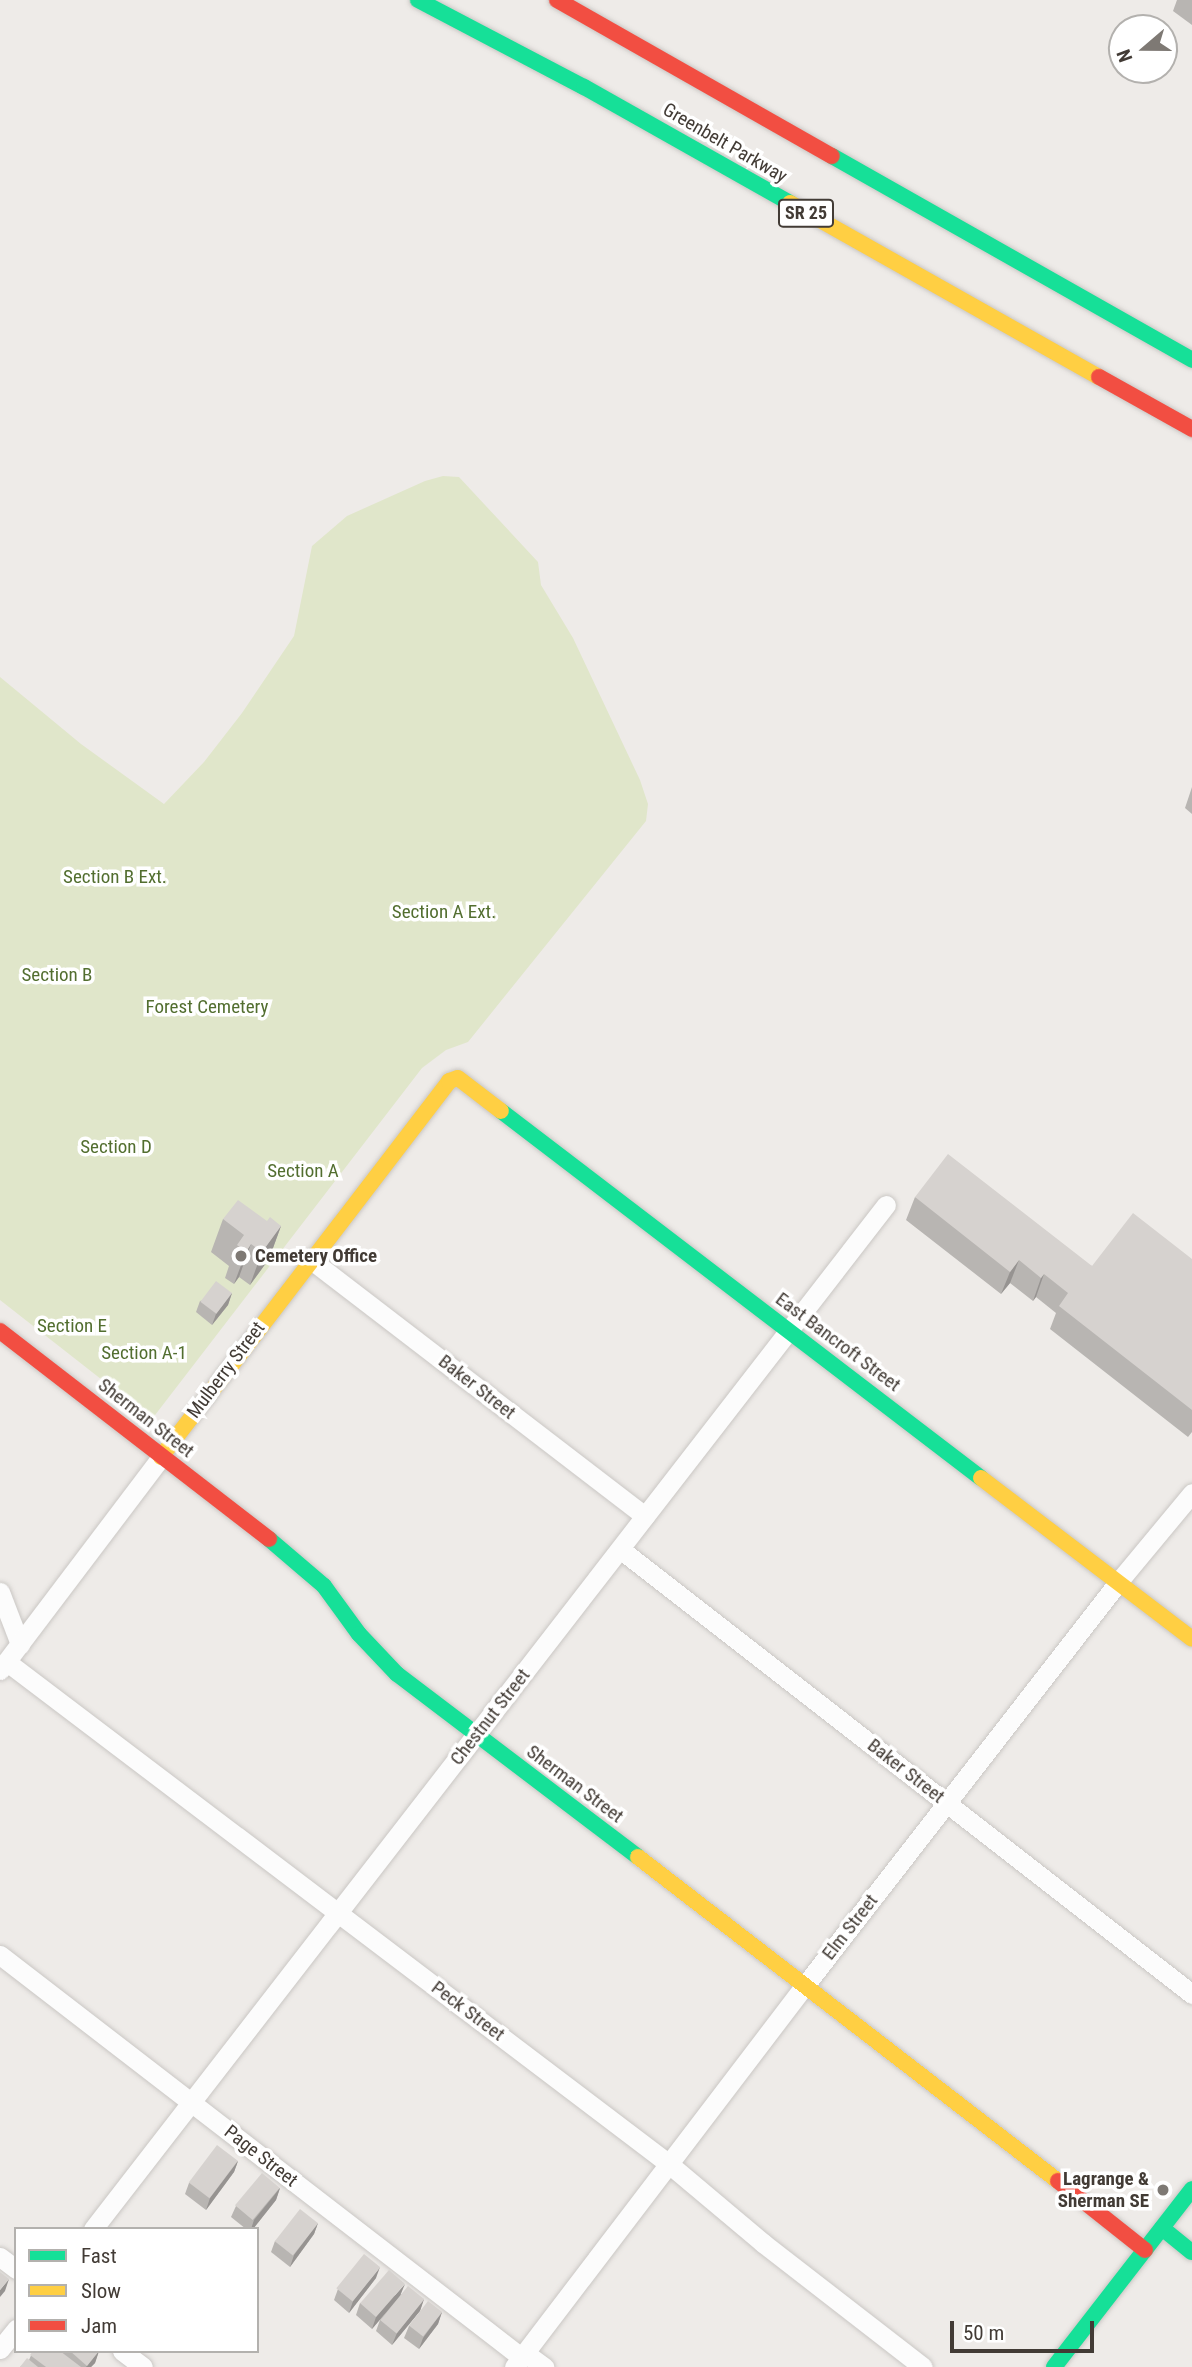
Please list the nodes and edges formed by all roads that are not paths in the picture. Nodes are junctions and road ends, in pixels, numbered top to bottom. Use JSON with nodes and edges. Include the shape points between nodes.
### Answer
{"nodes":[{"id":1,"x":418,"y":0,"type":"edge"},
{"id":2,"x":557,"y":0,"type":"edge"},
{"id":3,"x":1192,"y":360,"type":"edge"},
{"id":4,"x":1192,"y":429,"type":"edge"},
{"id":5,"x":458,"y":1078,"type":"joint"},
{"id":6,"x":886,"y":1205,"type":"dead end"},
{"id":7,"x":310,"y":1259,"type":"junction"},
{"id":8,"x":788,"y":1330,"type":"junction"},
{"id":9,"x":0,"y":1331,"type":"edge"},
{"id":10,"x":161,"y":1457,"type":"junction"},
{"id":11,"x":1192,"y":1493,"type":"edge"},
{"id":12,"x":645,"y":1516,"type":"junction"},
{"id":13,"x":620,"y":1549,"type":"junction"},
{"id":14,"x":1119,"y":1581,"type":"junction"},
{"id":15,"x":0,"y":1592,"type":"edge"},
{"id":16,"x":1192,"y":1639,"type":"edge"},
{"id":17,"x":20,"y":1644,"type":"junction"},
{"id":18,"x":3,"y":1666,"type":"edge"},
{"id":19,"x":475,"y":1736,"type":"junction"},
{"id":20,"x":948,"y":1803,"type":"junction"},
{"id":21,"x":340,"y":1913,"type":"junction"},
{"id":22,"x":0,"y":1955,"type":"edge"},
{"id":23,"x":806,"y":1984,"type":"junction"},
{"id":24,"x":1192,"y":1994,"type":"edge"},
{"id":25,"x":190,"y":2102,"type":"junction"},
{"id":26,"x":669,"y":2164,"type":"junction"},
{"id":27,"x":1192,"y":2189,"type":"edge"},
{"id":28,"x":95,"y":2227,"type":"edge"},
{"id":29,"x":1162,"y":2228,"type":"junction"},
{"id":30,"x":1145,"y":2250,"type":"junction"},
{"id":31,"x":1192,"y":2252,"type":"edge"},
{"id":32,"x":14,"y":2332,"type":"edge"},
{"id":33,"x":0,"y":2349,"type":"edge"},
{"id":34,"x":125,"y":2353,"type":"edge"},
{"id":35,"x":520,"y":2359,"type":"edge"},
{"id":36,"x":143,"y":2367,"type":"edge"},
{"id":37,"x":544,"y":2367,"type":"edge"},
{"id":38,"x":923,"y":2367,"type":"edge"},
{"id":39,"x":1054,"y":2367,"type":"edge"}],
"edges":[{"from":1,"to":4,"type":"street","name":"Greenbelt Parkway","number":"SR 25","via":[[583,87]]},
{"from":2,"to":3,"type":"street"},
{"from":5,"to":7,"type":"street","name":"Mulberry Street","via":[[449,1081]]},
{"from":5,"to":8,"type":"street","name":"East Bancroft Street"},
{"from":6,"to":8,"type":"street","name":"Chestnut Street"},
{"from":7,"to":10,"type":"street","name":"Mulberry Street"},
{"from":7,"to":12,"type":"street","name":"Baker Street"},
{"from":8,"to":12,"type":"street","name":"Chestnut Street"},
{"from":8,"to":14,"type":"street","name":"East Bancroft Street"},
{"from":9,"to":10,"type":"street","name":"Sherman Street"},
{"from":10,"to":17,"type":"street","name":"Mulberry Street"},
{"from":10,"to":19,"type":"street","name":"Sherman Street","via":[[290,1555],[324,1586],[390,1667]]},
{"from":11,"to":14,"type":"street","name":"Elm Street"},
{"from":12,"to":13,"type":"street","name":"Chestnut Street"},
{"from":13,"to":19,"type":"street","name":"Chestnut Street"},
{"from":13,"to":20,"type":"street","name":"Baker Street"},
{"from":14,"to":16,"type":"street","name":"East Bancroft Street"},
{"from":14,"to":20,"type":"street","name":"Elm Street"},
{"from":15,"to":17,"type":"street"},
{"from":17,"to":18,"type":"street","name":"Mulberry Street"},
{"from":18,"to":21,"type":"street","name":"Peck Street"},
{"from":19,"to":21,"type":"street","name":"Chestnut Street"},
{"from":19,"to":23,"type":"street","name":"Sherman Street"},
{"from":20,"to":23,"type":"street","name":"Elm Street"},
{"from":20,"to":24,"type":"street","name":"Baker Street"},
{"from":21,"to":25,"type":"street","name":"Chestnut Street"},
{"from":21,"to":26,"type":"street","name":"Peck Street"},
{"from":22,"to":25,"type":"street","name":"Page Street"},
{"from":23,"to":26,"type":"street","name":"Elm Street"},
{"from":23,"to":30,"type":"street","name":"Sherman Street"},
{"from":25,"to":28,"type":"street","name":"Chestnut Street"},
{"from":25,"to":35,"type":"street","name":"Page Street"},
{"from":26,"to":35,"type":"street","name":"Elm Street"},
{"from":26,"to":38,"type":"street","name":"Peck Street"},
{"from":27,"to":29,"type":"street"},
{"from":29,"to":30,"type":"street"},
{"from":29,"to":31,"type":"street"},
{"from":30,"to":39,"type":"street"},
{"from":32,"to":33,"type":"street"},
{"from":34,"to":36,"type":"street"},
{"from":35,"to":37,"type":"street","name":"Page Street"}]}
